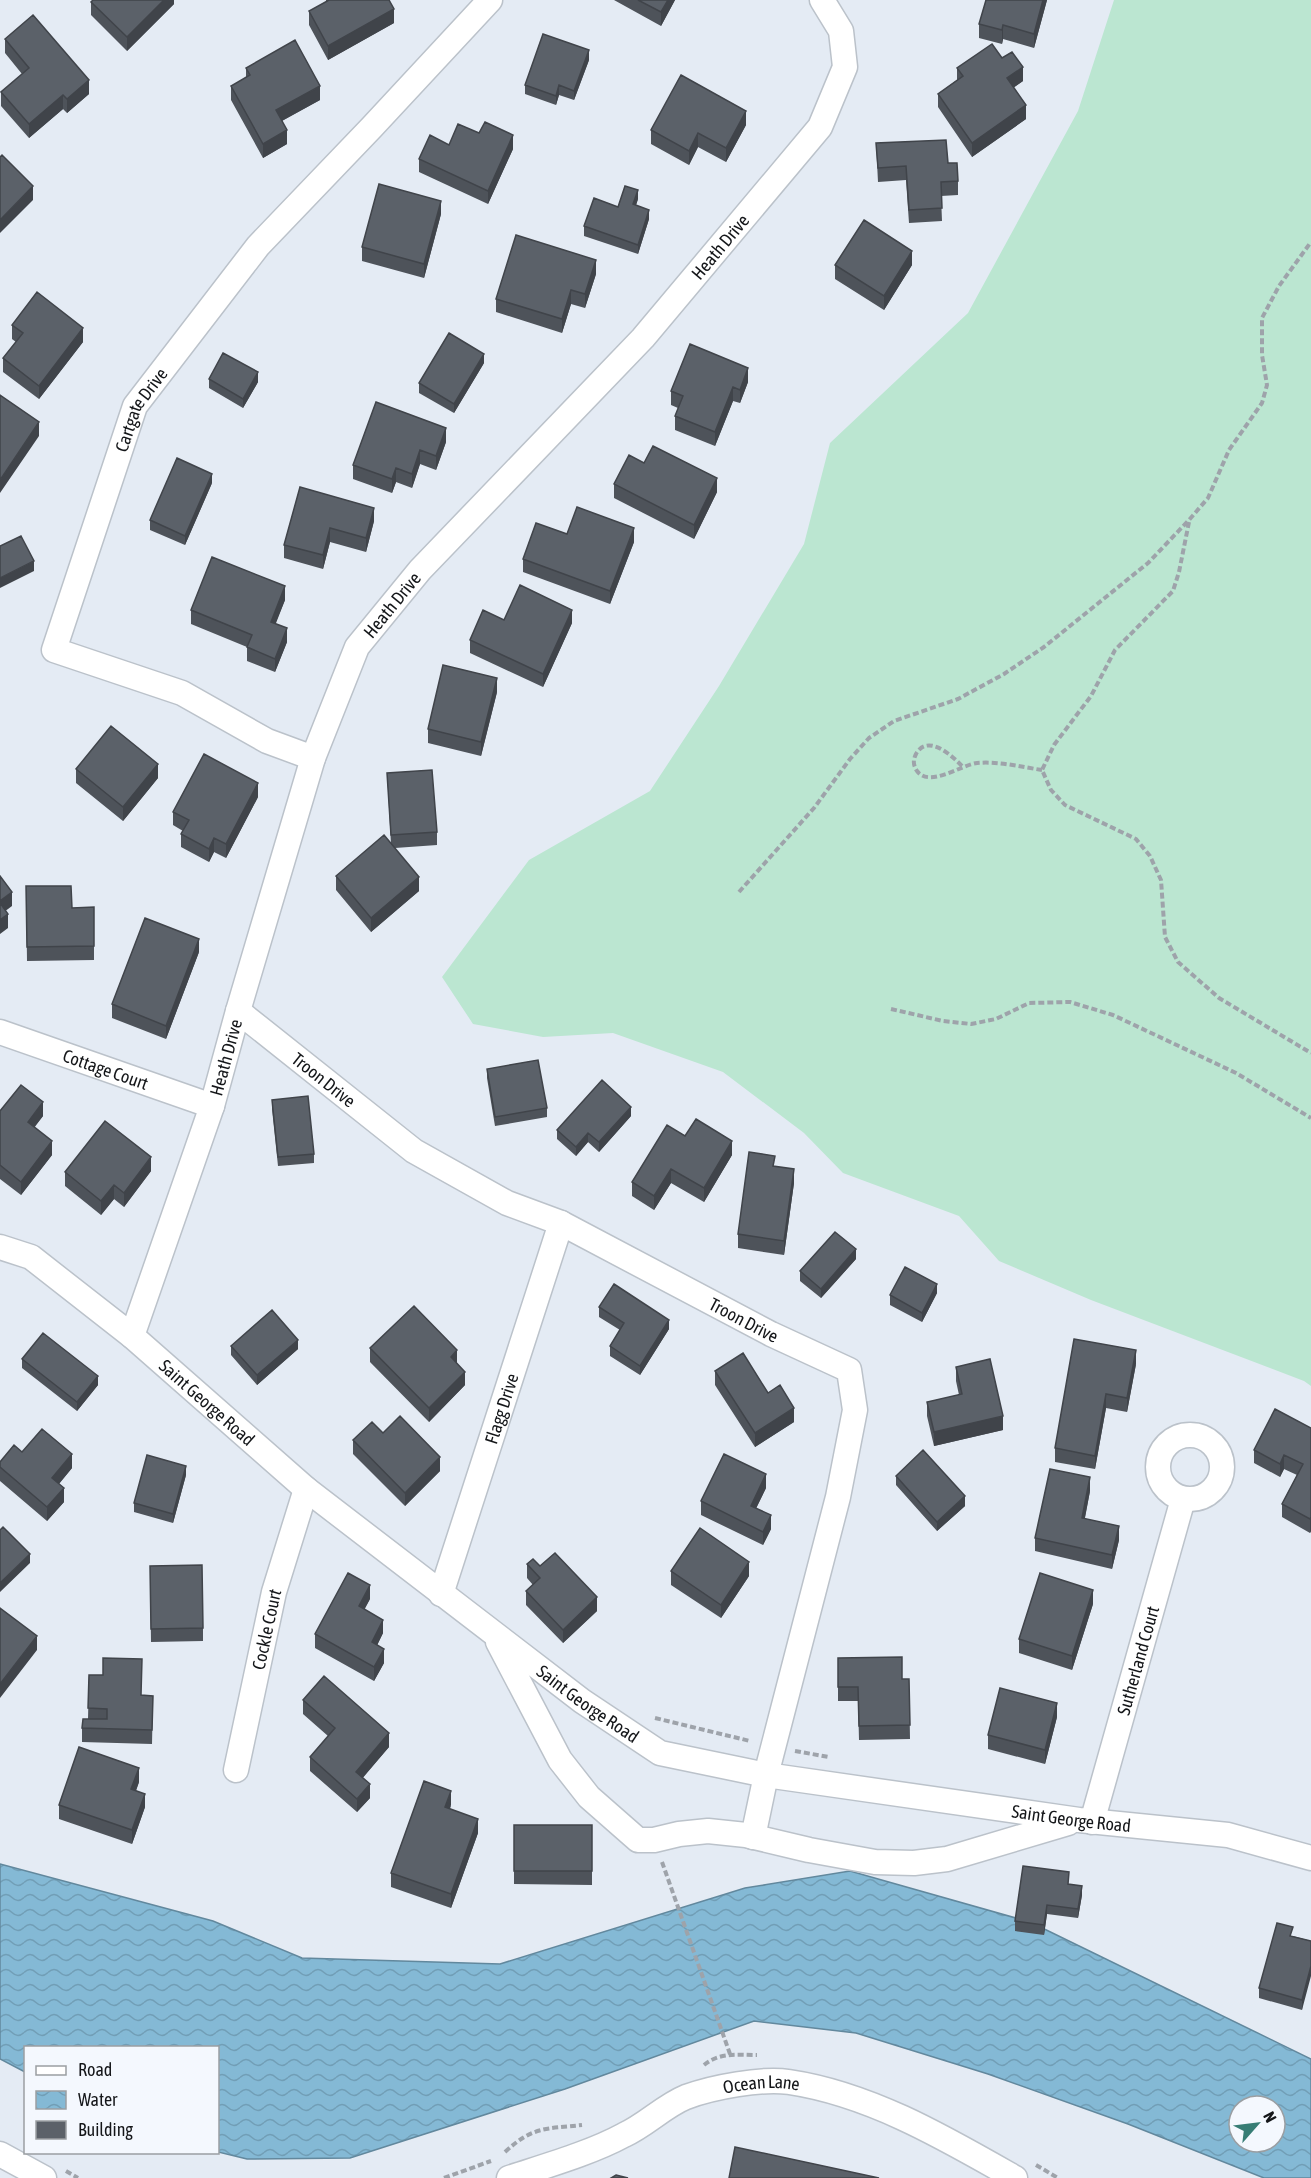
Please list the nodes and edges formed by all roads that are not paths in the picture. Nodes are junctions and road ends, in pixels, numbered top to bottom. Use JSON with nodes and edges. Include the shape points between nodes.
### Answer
{"nodes":[{"id":1,"x":490,"y":0,"type":"edge"},
{"id":2,"x":822,"y":0,"type":"edge"},
{"id":3,"x":313,"y":758,"type":"junction"},
{"id":4,"x":238,"y":1011,"type":"junction"},
{"id":5,"x":0,"y":1032,"type":"edge"},
{"id":6,"x":212,"y":1106,"type":"junction"},
{"id":7,"x":561,"y":1224,"type":"junction"},
{"id":8,"x":0,"y":1247,"type":"edge"},
{"id":9,"x":132,"y":1336,"type":"junction"},
{"id":10,"x":306,"y":1489,"type":"junction"},
{"id":11,"x":1183,"y":1499,"type":"dead end"},
{"id":12,"x":441,"y":1594,"type":"junction"},
{"id":13,"x":494,"y":1634,"type":"junction"},
{"id":14,"x":236,"y":1770,"type":"dead end"},
{"id":15,"x":766,"y":1775,"type":"junction"},
{"id":16,"x":1086,"y":1821,"type":"junction"},
{"id":17,"x":753,"y":1837,"type":"junction"},
{"id":18,"x":1311,"y":1858,"type":"edge"},
{"id":19,"x":0,"y":2154,"type":"edge"},
{"id":20,"x":555,"y":2170,"type":"edge"},
{"id":21,"x":44,"y":2178,"type":"edge"},
{"id":22,"x":509,"y":2178,"type":"edge"},
{"id":23,"x":1015,"y":2178,"type":"edge"}],
"edges":[{"from":1,"to":3,"type":"street","name":"Cartgate Drive","via":[[258,246],[135,406],[54,650],[182,693],[267,741]]},
{"from":2,"to":3,"type":"street","name":"Heath Drive","via":[[841,31],[845,67],[820,128],[643,338],[420,570],[357,647]]},
{"from":3,"to":4,"type":"street","name":"Heath Drive"},
{"from":4,"to":6,"type":"street","name":"Heath Drive"},
{"from":4,"to":7,"type":"street","name":"Troon Drive","via":[[414,1151],[507,1203]]},
{"from":5,"to":6,"type":"street","name":"Cottage Court"},
{"from":6,"to":9,"type":"street","name":"Heath Drive"},
{"from":7,"to":12,"type":"street","name":"Flagg Drive"},
{"from":7,"to":15,"type":"street","name":"Troon Drive","via":[[771,1334],[849,1370],[855,1410],[838,1497]]},
{"from":8,"to":9,"type":"street","name":"Saint George Road","via":[[31,1257]]},
{"from":9,"to":10,"type":"street","name":"Saint George Road"},
{"from":10,"to":12,"type":"street","name":"Saint George Road"},
{"from":10,"to":14,"type":"street","name":"Cockle Court","via":[[274,1592]]},
{"from":11,"to":16,"type":"street","name":"Sutherland Court"},
{"from":12,"to":13,"type":"street","name":"Saint George Road"},
{"from":13,"to":15,"type":"street","name":"Saint George Road","via":[[582,1701],[660,1753]]},
{"from":13,"to":17,"type":"street","via":[[560,1760],[589,1797],[620,1826],[638,1840],[708,1831]]},
{"from":15,"to":16,"type":"street","name":"Saint George Road"},
{"from":15,"to":17,"type":"street","name":"Troon Drive"},
{"from":16,"to":17,"type":"street","via":[[946,1859],[914,1863],[875,1862]]},
{"from":16,"to":18,"type":"street","name":"Saint George Road","via":[[1228,1835]]},
{"from":19,"to":21,"type":"street"},
{"from":20,"to":22,"type":"street","name":"Ocean Lane"},
{"from":20,"to":23,"type":"street","name":"Ocean Lane","via":[[624,2136],[686,2097],[739,2083],[787,2081],[832,2091],[886,2112],[956,2144]]}]}
